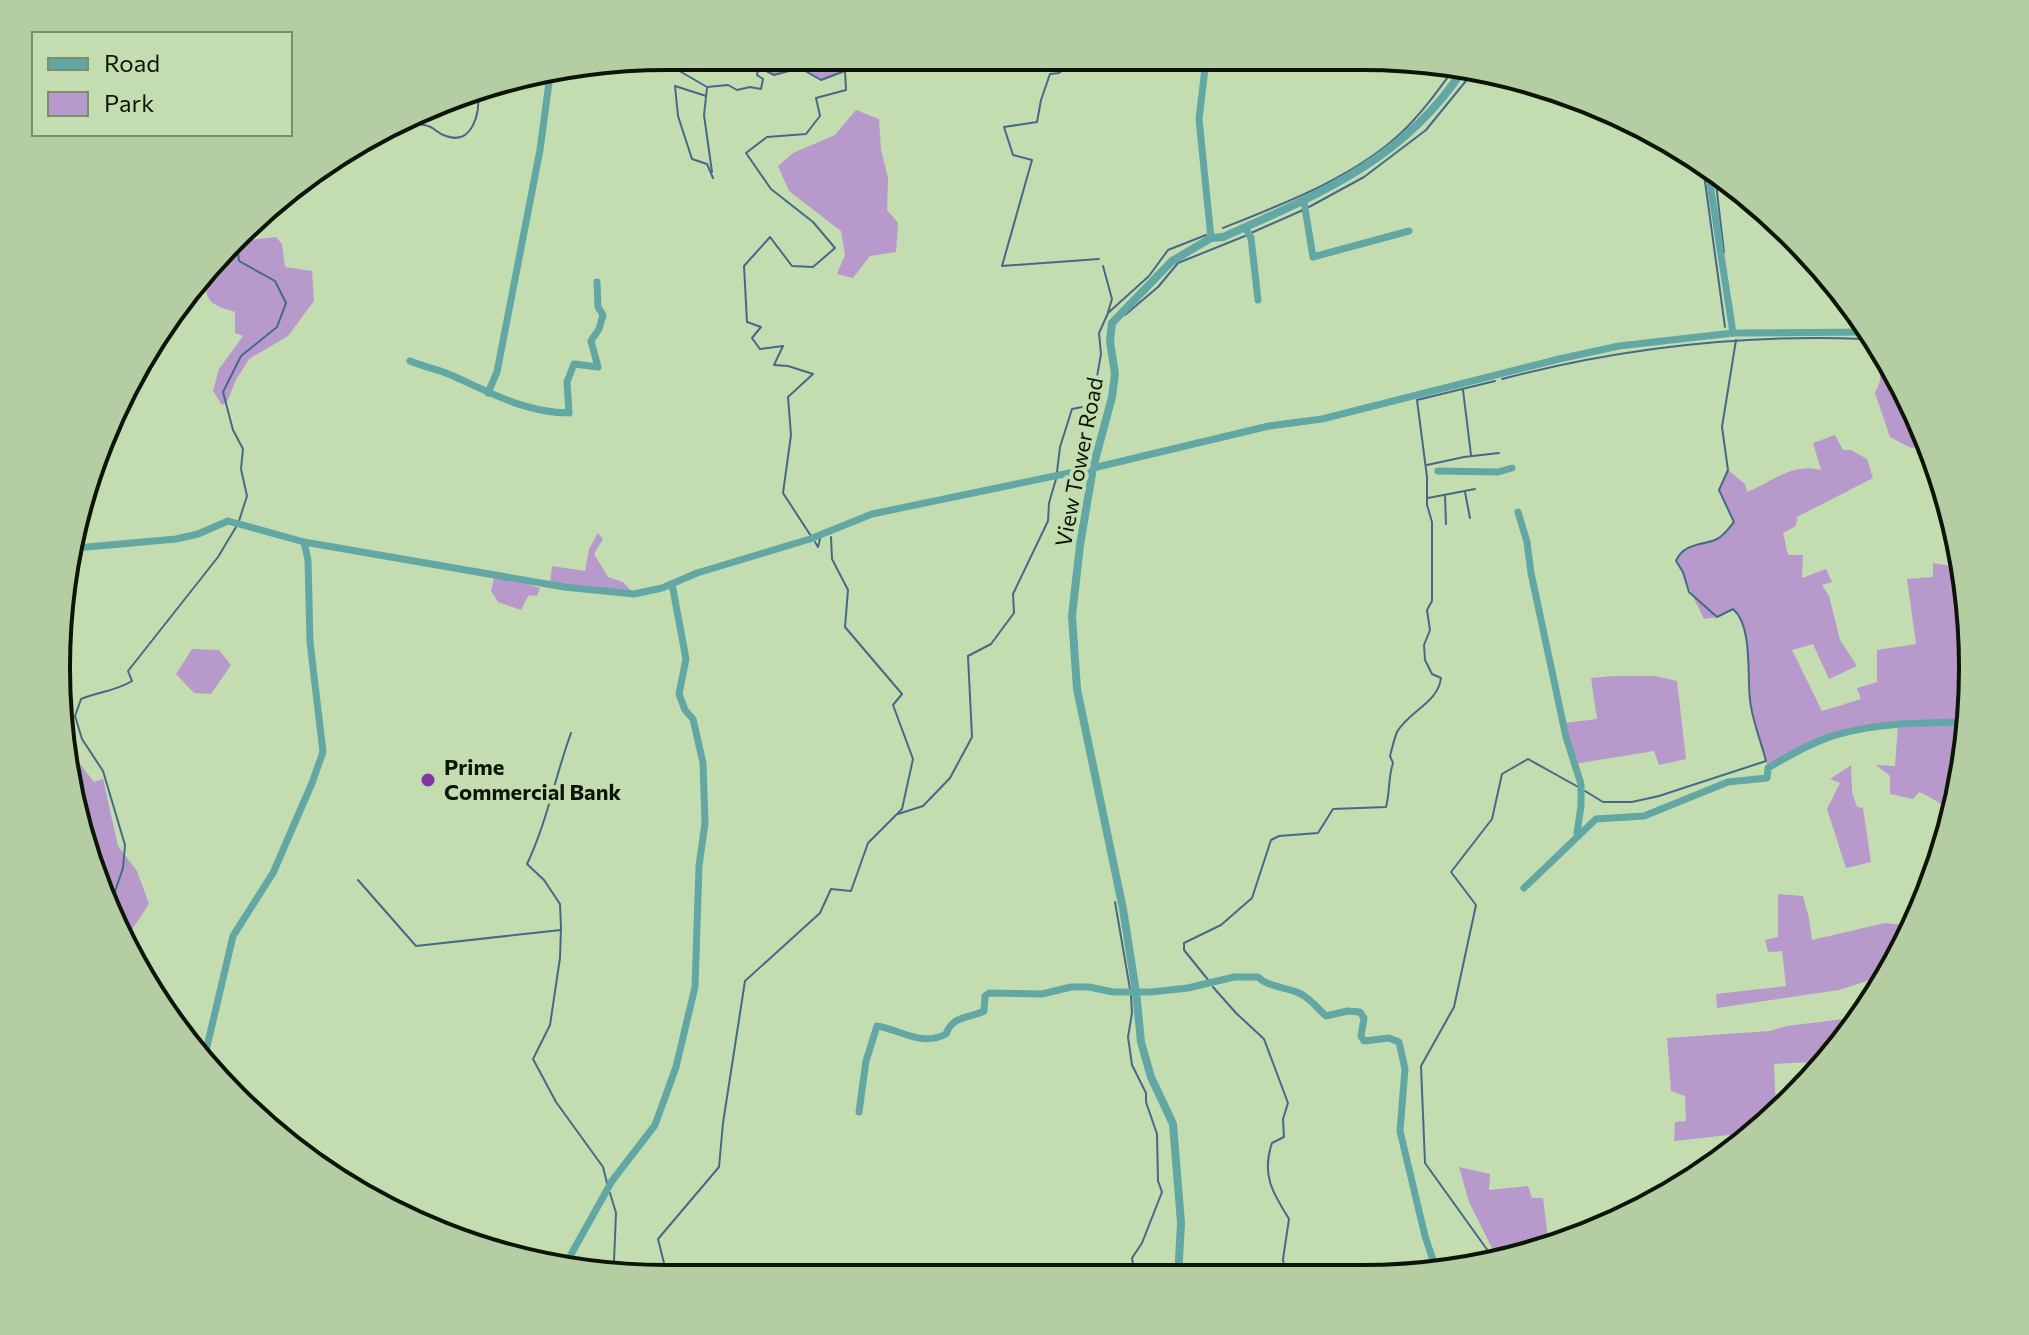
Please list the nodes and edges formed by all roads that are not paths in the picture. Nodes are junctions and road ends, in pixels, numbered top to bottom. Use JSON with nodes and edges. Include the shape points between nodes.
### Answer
{"nodes":[{"id":1,"x":1205,"y":70,"type":"edge"},
{"id":2,"x":1458,"y":78,"type":"edge"},
{"id":3,"x":549,"y":81,"type":"edge"},
{"id":4,"x":1710,"y":183,"type":"edge"},
{"id":5,"x":1304,"y":202,"type":"junction"},
{"id":6,"x":1245,"y":227,"type":"junction"},
{"id":7,"x":1409,"y":231,"type":"dead end"},
{"id":8,"x":1211,"y":238,"type":"junction"},
{"id":9,"x":597,"y":282,"type":"dead end"},
{"id":10,"x":1258,"y":300,"type":"dead end"},
{"id":11,"x":1855,"y":332,"type":"edge"},
{"id":12,"x":1733,"y":333,"type":"junction"},
{"id":13,"x":410,"y":361,"type":"dead end"},
{"id":14,"x":488,"y":393,"type":"junction"},
{"id":15,"x":1093,"y":468,"type":"junction"},
{"id":16,"x":1512,"y":468,"type":"dead end"},
{"id":17,"x":1438,"y":471,"type":"dead end"},
{"id":18,"x":1518,"y":512,"type":"dead end"},
{"id":19,"x":304,"y":542,"type":"junction"},
{"id":20,"x":82,"y":547,"type":"edge"},
{"id":21,"x":672,"y":584,"type":"junction"},
{"id":22,"x":1956,"y":722,"type":"edge"},
{"id":23,"x":1577,"y":835,"type":"junction"},
{"id":24,"x":1524,"y":888,"type":"dead end"},
{"id":25,"x":1136,"y":992,"type":"junction"},
{"id":26,"x":207,"y":1048,"type":"edge"},
{"id":27,"x":859,"y":1112,"type":"dead end"},
{"id":28,"x":570,"y":1257,"type":"edge"},
{"id":29,"x":1433,"y":1261,"type":"edge"},
{"id":30,"x":1179,"y":1265,"type":"edge"}],
"edges":[{"from":1,"to":8,"type":"street","via":[[1199,119]]},
{"from":2,"to":5,"type":"street","name":"View Tower Road","via":[[1417,128],[1390,151]]},
{"from":3,"to":14,"type":"street","via":[[532,195],[497,372]]},
{"from":4,"to":12,"type":"street"},
{"from":5,"to":6,"type":"street","name":"View Tower Road"},
{"from":5,"to":7,"type":"street","via":[[1313,257]]},
{"from":6,"to":8,"type":"street","name":"View Tower Road"},
{"from":6,"to":10,"type":"street"},
{"from":8,"to":15,"type":"street","name":"View Tower Road","via":[[1172,261],[1112,323],[1112,397]]},
{"from":9,"to":14,"type":"street","via":[[603,315],[591,341],[598,367],[574,364],[567,382],[569,413],[548,413]]},
{"from":11,"to":12,"type":"street"},
{"from":12,"to":15,"type":"street","via":[[1574,355],[1322,419],[1269,426]]},
{"from":13,"to":14,"type":"street"},
{"from":15,"to":21,"type":"street","via":[[872,514]]},
{"from":15,"to":25,"type":"street","name":"View Tower Road","via":[[1072,616],[1077,689]]},
{"from":16,"to":17,"type":"street"},
{"from":18,"to":23,"type":"street","via":[[1566,737],[1581,784]]},
{"from":19,"to":20,"type":"street","via":[[228,521],[176,539]]},
{"from":19,"to":21,"type":"street","via":[[564,587],[634,594]]},
{"from":19,"to":26,"type":"street","via":[[323,752],[273,873],[233,936]]},
{"from":21,"to":28,"type":"street","via":[[686,659],[679,694],[693,719],[703,763],[705,823],[695,987],[676,1067],[655,1125],[612,1181]]},
{"from":22,"to":23,"type":"street","via":[[1912,723],[1832,736],[1768,768],[1767,778],[1728,782],[1644,816],[1596,819]]},
{"from":23,"to":24,"type":"street"},
{"from":25,"to":27,"type":"street","via":[[1071,987],[1042,994],[989,993],[984,1011],[955,1019],[946,1034],[928,1040],[877,1026]]},
{"from":25,"to":29,"type":"street","via":[[1258,977],[1312,1000],[1326,1016],[1360,1012],[1364,1041],[1399,1042],[1405,1069],[1400,1131]]},
{"from":25,"to":30,"type":"street","name":"View Tower Road","via":[[1141,1042],[1175,1134]]}]}
